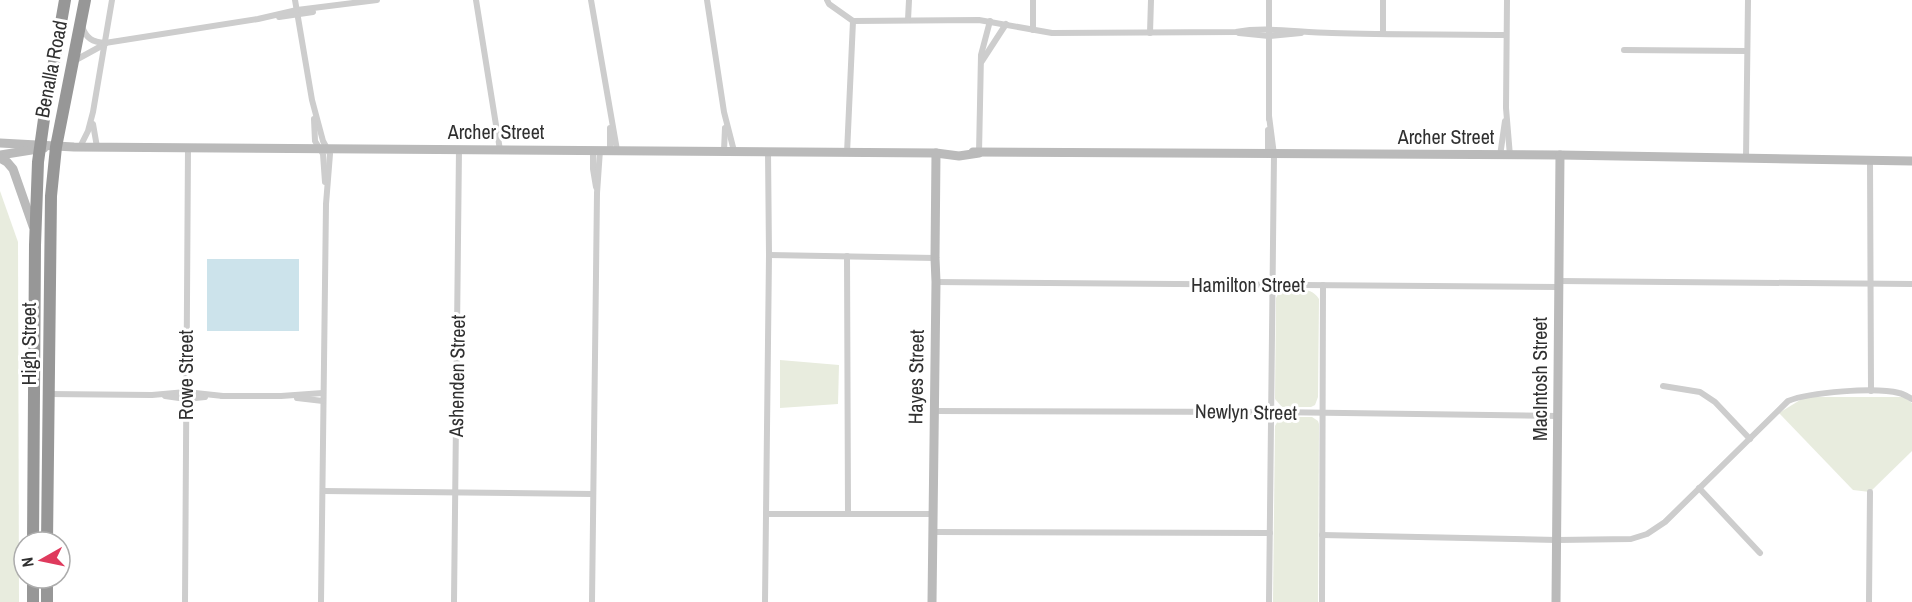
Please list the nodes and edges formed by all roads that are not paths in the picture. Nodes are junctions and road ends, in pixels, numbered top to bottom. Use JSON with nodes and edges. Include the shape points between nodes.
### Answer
{"nodes":[{"id":1,"x":65,"y":0,"type":"edge"},
{"id":2,"x":85,"y":0,"type":"edge"},
{"id":3,"x":112,"y":0,"type":"edge"},
{"id":4,"x":295,"y":0,"type":"edge"},
{"id":5,"x":377,"y":0,"type":"edge"},
{"id":6,"x":476,"y":0,"type":"edge"},
{"id":7,"x":591,"y":0,"type":"edge"},
{"id":8,"x":707,"y":0,"type":"edge"},
{"id":9,"x":828,"y":0,"type":"edge"},
{"id":10,"x":909,"y":0,"type":"edge"},
{"id":11,"x":1033,"y":0,"type":"edge"},
{"id":12,"x":1151,"y":0,"type":"edge"},
{"id":13,"x":1269,"y":0,"type":"edge"},
{"id":14,"x":1383,"y":0,"type":"edge"},
{"id":15,"x":1507,"y":0,"type":"edge"},
{"id":16,"x":1748,"y":0,"type":"edge"},
{"id":17,"x":297,"y":13,"type":"junction"},
{"id":18,"x":908,"y":20,"type":"junction"},
{"id":19,"x":853,"y":21,"type":"junction"},
{"id":20,"x":990,"y":21,"type":"junction"},
{"id":21,"x":80,"y":22,"type":"junction"},
{"id":22,"x":1006,"y":24,"type":"junction"},
{"id":23,"x":60,"y":28,"type":"junction"},
{"id":24,"x":1033,"y":30,"type":"junction"},
{"id":25,"x":1150,"y":33,"type":"junction"},
{"id":26,"x":1269,"y":33,"type":"junction"},
{"id":27,"x":1383,"y":34,"type":"junction"},
{"id":28,"x":1506,"y":35,"type":"junction"},
{"id":29,"x":105,"y":43,"type":"junction"},
{"id":30,"x":1624,"y":50,"type":"dead end"},
{"id":31,"x":1747,"y":51,"type":"junction"},
{"id":32,"x":72,"y":63,"type":"junction"},
{"id":33,"x":981,"y":64,"type":"junction"},
{"id":34,"x":93,"y":112,"type":"junction"},
{"id":35,"x":0,"y":143,"type":"edge"},
{"id":36,"x":39,"y":147,"type":"junction"},
{"id":37,"x":56,"y":147,"type":"junction"},
{"id":38,"x":80,"y":147,"type":"junction"},
{"id":39,"x":97,"y":147,"type":"junction"},
{"id":40,"x":188,"y":148,"type":"junction"},
{"id":41,"x":323,"y":148,"type":"junction"},
{"id":42,"x":459,"y":149,"type":"junction"},
{"id":43,"x":500,"y":150,"type":"junction"},
{"id":44,"x":605,"y":150,"type":"junction"},
{"id":45,"x":729,"y":151,"type":"junction"},
{"id":46,"x":768,"y":151,"type":"junction"},
{"id":47,"x":847,"y":153,"type":"junction"},
{"id":48,"x":936,"y":153,"type":"junction"},
{"id":49,"x":980,"y":153,"type":"junction"},
{"id":50,"x":1505,"y":156,"type":"junction"},
{"id":51,"x":1560,"y":156,"type":"junction"},
{"id":52,"x":0,"y":157,"type":"edge"},
{"id":53,"x":1271,"y":158,"type":"junction"},
{"id":54,"x":1746,"y":159,"type":"junction"},
{"id":55,"x":1870,"y":160,"type":"junction"},
{"id":56,"x":1912,"y":161,"type":"edge"},
{"id":57,"x":36,"y":234,"type":"junction"},
{"id":58,"x":769,"y":255,"type":"junction"},
{"id":59,"x":847,"y":256,"type":"junction"},
{"id":60,"x":935,"y":258,"type":"junction"},
{"id":61,"x":936,"y":282,"type":"junction"},
{"id":62,"x":1871,"y":283,"type":"junction"},
{"id":63,"x":1559,"y":284,"type":"junction"},
{"id":64,"x":1912,"y":284,"type":"edge"},
{"id":65,"x":1271,"y":285,"type":"junction"},
{"id":66,"x":1323,"y":285,"type":"junction"},
{"id":67,"x":1663,"y":386,"type":"dead end"},
{"id":68,"x":1871,"y":391,"type":"junction"},
{"id":69,"x":323,"y":393,"type":"junction"},
{"id":70,"x":34,"y":394,"type":"junction"},
{"id":71,"x":48,"y":394,"type":"junction"},
{"id":72,"x":186,"y":395,"type":"junction"},
{"id":73,"x":281,"y":396,"type":"junction"},
{"id":74,"x":1912,"y":399,"type":"edge"},
{"id":75,"x":323,"y":401,"type":"junction"},
{"id":76,"x":933,"y":411,"type":"junction"},
{"id":77,"x":1271,"y":412,"type":"junction"},
{"id":78,"x":1322,"y":413,"type":"junction"},
{"id":79,"x":1558,"y":416,"type":"junction"},
{"id":80,"x":1750,"y":439,"type":"junction"},
{"id":81,"x":1699,"y":488,"type":"junction"},
{"id":82,"x":322,"y":491,"type":"junction"},
{"id":83,"x":1870,"y":492,"type":"dead end"},
{"id":84,"x":456,"y":493,"type":"junction"},
{"id":85,"x":593,"y":494,"type":"junction"},
{"id":86,"x":766,"y":514,"type":"junction"},
{"id":87,"x":848,"y":514,"type":"junction"},
{"id":88,"x":934,"y":514,"type":"junction"},
{"id":89,"x":33,"y":530,"type":"edge"},
{"id":90,"x":47,"y":530,"type":"edge"},
{"id":91,"x":934,"y":532,"type":"junction"},
{"id":92,"x":1270,"y":533,"type":"junction"},
{"id":93,"x":1322,"y":535,"type":"junction"},
{"id":94,"x":1557,"y":540,"type":"junction"},
{"id":95,"x":1760,"y":553,"type":"dead end"},
{"id":96,"x":185,"y":602,"type":"edge"},
{"id":97,"x":321,"y":602,"type":"edge"},
{"id":98,"x":454,"y":602,"type":"edge"},
{"id":99,"x":592,"y":602,"type":"edge"},
{"id":100,"x":765,"y":602,"type":"edge"},
{"id":101,"x":932,"y":602,"type":"edge"},
{"id":102,"x":1269,"y":602,"type":"edge"},
{"id":103,"x":1322,"y":602,"type":"edge"},
{"id":104,"x":1556,"y":602,"type":"edge"},
{"id":105,"x":1869,"y":602,"type":"edge"}],
"edges":[{"from":1,"to":23,"type":"highway","name":"Benalla Road"},
{"from":2,"to":21,"type":"highway","name":"Benalla Road"},
{"from":3,"to":29,"type":"street"},
{"from":4,"to":17,"type":"street"},
{"from":5,"to":17,"type":"street"},
{"from":6,"to":43,"type":"street"},
{"from":7,"to":44,"type":"street","via":[[609,106]]},
{"from":8,"to":45,"type":"street"},
{"from":9,"to":19,"type":"street"},
{"from":10,"to":18,"type":"street"},
{"from":11,"to":24,"type":"street"},
{"from":12,"to":25,"type":"street"},
{"from":13,"to":26,"type":"street"},
{"from":14,"to":27,"type":"street"},
{"from":15,"to":28,"type":"street"},
{"from":16,"to":31,"type":"street"},
{"from":17,"to":29,"type":"street"},
{"from":17,"to":41,"type":"street"},
{"from":18,"to":19,"type":"street"},
{"from":18,"to":20,"type":"street"},
{"from":19,"to":47,"type":"street"},
{"from":20,"to":22,"type":"street"},
{"from":20,"to":33,"type":"street"},
{"from":21,"to":23,"type":"highway","via":[[67,32]]},
{"from":21,"to":29,"type":"street","via":[[85,35]]},
{"from":21,"to":32,"type":"highway","name":"Benalla Road"},
{"from":22,"to":24,"type":"street"},
{"from":22,"to":33,"type":"street"},
{"from":23,"to":36,"type":"highway","name":"Benalla Road"},
{"from":24,"to":25,"type":"street"},
{"from":25,"to":26,"type":"street"},
{"from":26,"to":27,"type":"street"},
{"from":26,"to":53,"type":"street"},
{"from":27,"to":28,"type":"street"},
{"from":28,"to":50,"type":"street"},
{"from":29,"to":32,"type":"street"},
{"from":29,"to":34,"type":"street"},
{"from":30,"to":31,"type":"street"},
{"from":31,"to":54,"type":"street"},
{"from":32,"to":37,"type":"highway","name":"Benalla Road"},
{"from":33,"to":49,"type":"street"},
{"from":34,"to":38,"type":"street"},
{"from":34,"to":39,"type":"street"},
{"from":35,"to":36,"type":"main road","name":"Archer Street"},
{"from":36,"to":37,"type":"main road","name":"Archer Street"},
{"from":36,"to":52,"type":"main road","name":"Archer Street"},
{"from":36,"to":57,"type":"highway","name":"High Street"},
{"from":37,"to":38,"type":"main road","name":"Archer Street"},
{"from":37,"to":71,"type":"highway","name":"High Street","via":[[49,230]]},
{"from":38,"to":39,"type":"main road","name":"Archer Street"},
{"from":39,"to":40,"type":"main road","name":"Archer Street"},
{"from":40,"to":41,"type":"main road","name":"Archer Street"},
{"from":40,"to":72,"type":"street","name":"Rowe Street"},
{"from":41,"to":42,"type":"main road","name":"Archer Street"},
{"from":41,"to":69,"type":"street","via":[[330,154]]},
{"from":42,"to":43,"type":"main road","name":"Archer Street"},
{"from":42,"to":84,"type":"street","name":"Ashenden Street"},
{"from":43,"to":44,"type":"main road","name":"Archer Street"},
{"from":44,"to":45,"type":"main road","name":"Archer Street"},
{"from":44,"to":85,"type":"street","via":[[597,194]]},
{"from":45,"to":46,"type":"main road","name":"Archer Street"},
{"from":46,"to":47,"type":"main road","name":"Archer Street"},
{"from":46,"to":58,"type":"street"},
{"from":47,"to":48,"type":"main road","name":"Archer Street"},
{"from":48,"to":49,"type":"main road","name":"Archer Street"},
{"from":48,"to":60,"type":"main road","name":"Hayes Street"},
{"from":49,"to":53,"type":"main road","name":"Archer Street"},
{"from":50,"to":51,"type":"main road","name":"Archer Street"},
{"from":50,"to":53,"type":"main road","name":"Archer Street"},
{"from":51,"to":54,"type":"main road","name":"Archer Street"},
{"from":51,"to":63,"type":"main road","name":"MacIntosh Street"},
{"from":52,"to":57,"type":"main road","via":[[13,169]]},
{"from":53,"to":65,"type":"street"},
{"from":54,"to":55,"type":"main road","name":"Archer Street"},
{"from":55,"to":56,"type":"main road","name":"Archer Street"},
{"from":55,"to":62,"type":"street"},
{"from":57,"to":70,"type":"highway","name":"High Street"},
{"from":58,"to":59,"type":"street"},
{"from":58,"to":86,"type":"street"},
{"from":59,"to":60,"type":"street"},
{"from":59,"to":87,"type":"street"},
{"from":60,"to":61,"type":"main road","name":"Hayes Street"},
{"from":61,"to":65,"type":"street","name":"Hamilton Street"},
{"from":61,"to":76,"type":"main road","name":"Hayes Street"},
{"from":62,"to":63,"type":"street","name":"Hamilton Street"},
{"from":62,"to":64,"type":"street","name":"Hamilton Street"},
{"from":62,"to":68,"type":"street"},
{"from":63,"to":66,"type":"street","name":"Hamilton Street"},
{"from":63,"to":79,"type":"main road","name":"MacIntosh Street"},
{"from":65,"to":66,"type":"street","name":"Hamilton Street"},
{"from":65,"to":77,"type":"street"},
{"from":66,"to":78,"type":"street"},
{"from":67,"to":80,"type":"street","via":[[1700,392]]},
{"from":68,"to":74,"type":"street","via":[[1900,393]]},
{"from":68,"to":80,"type":"street","via":[[1818,393],[1788,401]]},
{"from":69,"to":73,"type":"street"},
{"from":69,"to":75,"type":"street"},
{"from":70,"to":71,"type":"highway"},
{"from":70,"to":89,"type":"highway","name":"High Street"},
{"from":71,"to":72,"type":"street"},
{"from":71,"to":90,"type":"highway","name":"High Street"},
{"from":72,"to":73,"type":"street"},
{"from":72,"to":96,"type":"street","name":"Rowe Street"},
{"from":73,"to":75,"type":"street"},
{"from":75,"to":82,"type":"street"},
{"from":76,"to":77,"type":"street","name":"Newlyn Street"},
{"from":76,"to":88,"type":"main road","name":"Hayes Street"},
{"from":77,"to":78,"type":"street","name":"Newlyn Street"},
{"from":77,"to":92,"type":"street"},
{"from":78,"to":79,"type":"street","name":"Newlyn Street"},
{"from":78,"to":93,"type":"street"},
{"from":79,"to":94,"type":"main road","name":"MacIntosh Street"},
{"from":80,"to":81,"type":"street"},
{"from":81,"to":94,"type":"street","via":[[1647,534],[1631,539]]},
{"from":81,"to":95,"type":"street"},
{"from":82,"to":84,"type":"street"},
{"from":82,"to":97,"type":"street"},
{"from":83,"to":105,"type":"street"},
{"from":84,"to":85,"type":"street"},
{"from":84,"to":98,"type":"street","name":"Ashenden Street"},
{"from":85,"to":99,"type":"street"},
{"from":86,"to":87,"type":"street"},
{"from":86,"to":100,"type":"street"},
{"from":87,"to":88,"type":"street"},
{"from":88,"to":91,"type":"main road","name":"Hayes Street"},
{"from":91,"to":92,"type":"street"},
{"from":91,"to":101,"type":"main road","name":"Hayes Street"},
{"from":92,"to":102,"type":"street"},
{"from":93,"to":94,"type":"street"},
{"from":93,"to":103,"type":"street"},
{"from":94,"to":104,"type":"main road","name":"MacIntosh Street"}]}
